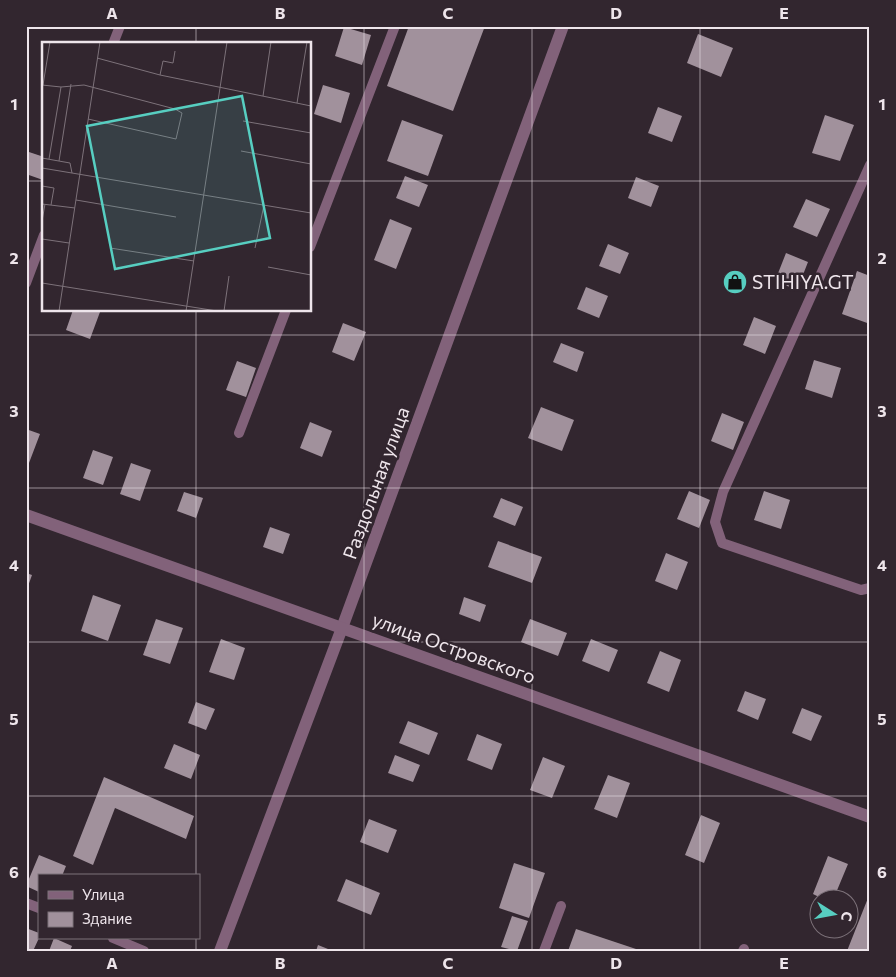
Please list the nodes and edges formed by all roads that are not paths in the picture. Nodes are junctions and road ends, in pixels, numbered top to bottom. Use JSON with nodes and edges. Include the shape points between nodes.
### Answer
{"nodes":[{"id":1,"x":120,"y":26,"type":"edge"},
{"id":2,"x":395,"y":26,"type":"edge"},
{"id":3,"x":564,"y":26,"type":"edge"},
{"id":4,"x":114,"y":42,"type":"edge"},
{"id":5,"x":870,"y":165,"type":"edge"},
{"id":6,"x":42,"y":240,"type":"edge"},
{"id":7,"x":311,"y":244,"type":"edge"},
{"id":8,"x":26,"y":283,"type":"edge"},
{"id":9,"x":286,"y":311,"type":"edge"},
{"id":10,"x":239,"y":433,"type":"dead end"},
{"id":11,"x":26,"y":515,"type":"edge"},
{"id":12,"x":870,"y":588,"type":"edge"},
{"id":13,"x":342,"y":628,"type":"junction"},
{"id":14,"x":870,"y":817,"type":"edge"},
{"id":15,"x":26,"y":903,"type":"edge"},
{"id":16,"x":561,"y":906,"type":"dead end"},
{"id":17,"x":38,"y":908,"type":"edge"},
{"id":18,"x":118,"y":940,"type":"edge"},
{"id":19,"x":144,"y":951,"type":"edge"},
{"id":20,"x":220,"y":951,"type":"edge"},
{"id":21,"x":544,"y":951,"type":"edge"}],
"edges":[{"from":1,"to":4,"type":"lane"},
{"from":2,"to":7,"type":"lane"},
{"from":3,"to":13,"type":"street","name":"Раздольная улица"},
{"from":5,"to":12,"type":"lane","via":[[723,492],[715,522],[722,542],[861,590]]},
{"from":6,"to":8,"type":"lane"},
{"from":9,"to":10,"type":"lane"},
{"from":11,"to":13,"type":"street","name":"улица Островского"},
{"from":13,"to":14,"type":"street","name":"улица Островского"},
{"from":13,"to":20,"type":"street","name":"Раздольная улица"},
{"from":15,"to":17,"type":"lane"},
{"from":16,"to":21,"type":"lane"},
{"from":18,"to":19,"type":"lane"}]}
